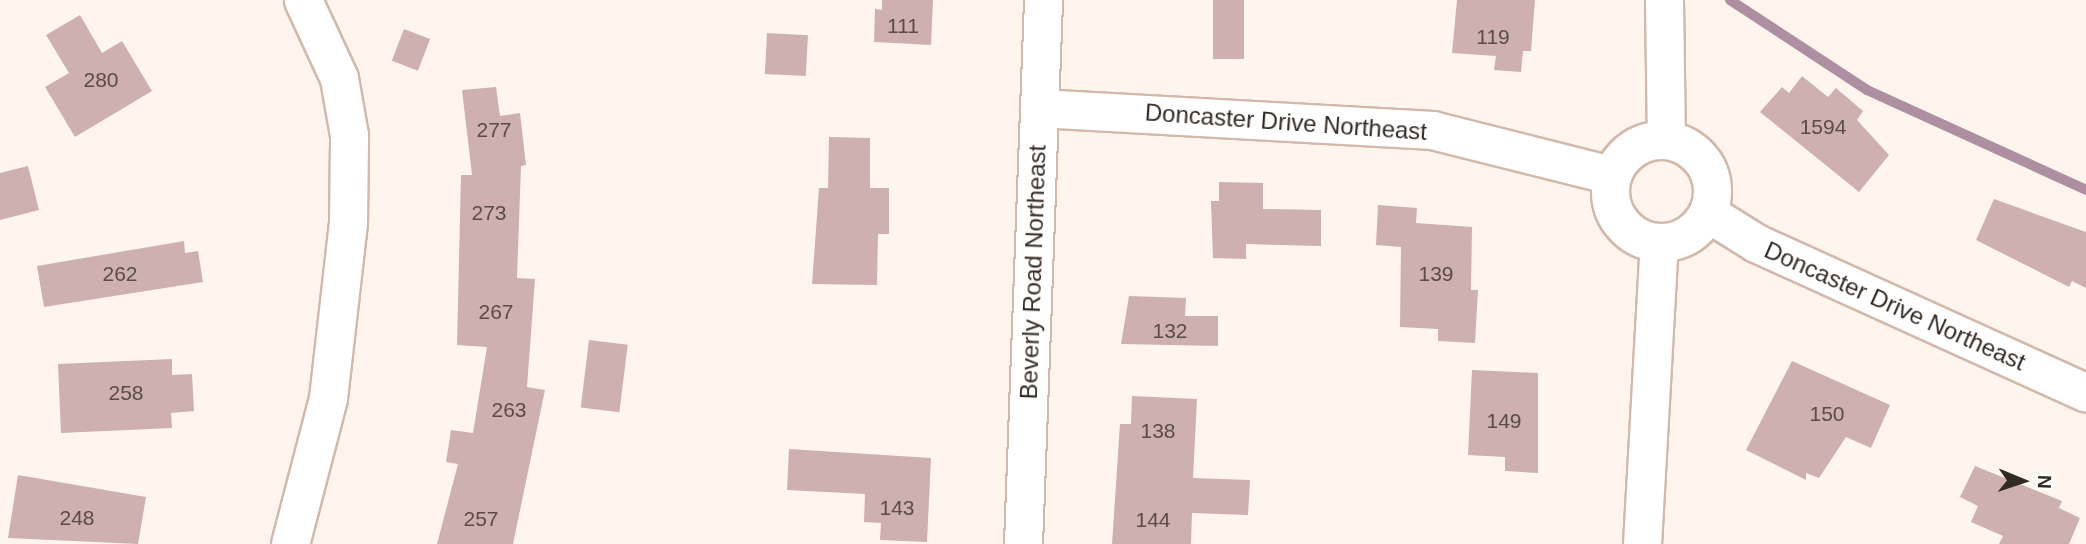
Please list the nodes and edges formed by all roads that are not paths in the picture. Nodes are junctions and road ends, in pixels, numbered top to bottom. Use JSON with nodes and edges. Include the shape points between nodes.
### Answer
{"nodes":[{"id":1,"x":303,"y":0,"type":"edge"},
{"id":2,"x":1043,"y":0,"type":"edge"},
{"id":3,"x":1664,"y":0,"type":"edge"},
{"id":4,"x":1039,"y":108,"type":"junction"},
{"id":5,"x":1666,"y":139,"type":"junction"},
{"id":6,"x":1611,"y":175,"type":"junction"},
{"id":7,"x":1707,"y":212,"type":"junction"},
{"id":8,"x":1659,"y":243,"type":"junction"},
{"id":9,"x":2086,"y":393,"type":"edge"},
{"id":10,"x":289,"y":544,"type":"edge"},
{"id":11,"x":1023,"y":544,"type":"edge"},
{"id":12,"x":1642,"y":544,"type":"edge"}],
"edges":[{"from":1,"to":10,"type":"street","via":[[339,78],[349,135],[348,223],[328,398]]},
{"from":2,"to":4,"type":"street","name":"Beverly Road Northeast"},
{"from":3,"to":5,"type":"street"},
{"from":4,"to":6,"type":"street","name":"Doncaster Drive Northeast","via":[[1432,130]]},
{"from":4,"to":11,"type":"street","name":"Beverly Road Northeast"},
{"from":5,"to":6,"type":"street","via":[[1633,148]]},
{"from":5,"to":7,"type":"street","via":[[1692,149],[1708,172]]},
{"from":6,"to":8,"type":"street","via":[[1611,202],[1623,226]]},
{"from":7,"to":8,"type":"street","via":[[1688,235]]},
{"from":7,"to":9,"type":"street","name":"Doncaster Drive Northeast","via":[[1756,243]]},
{"from":8,"to":12,"type":"street"}]}
